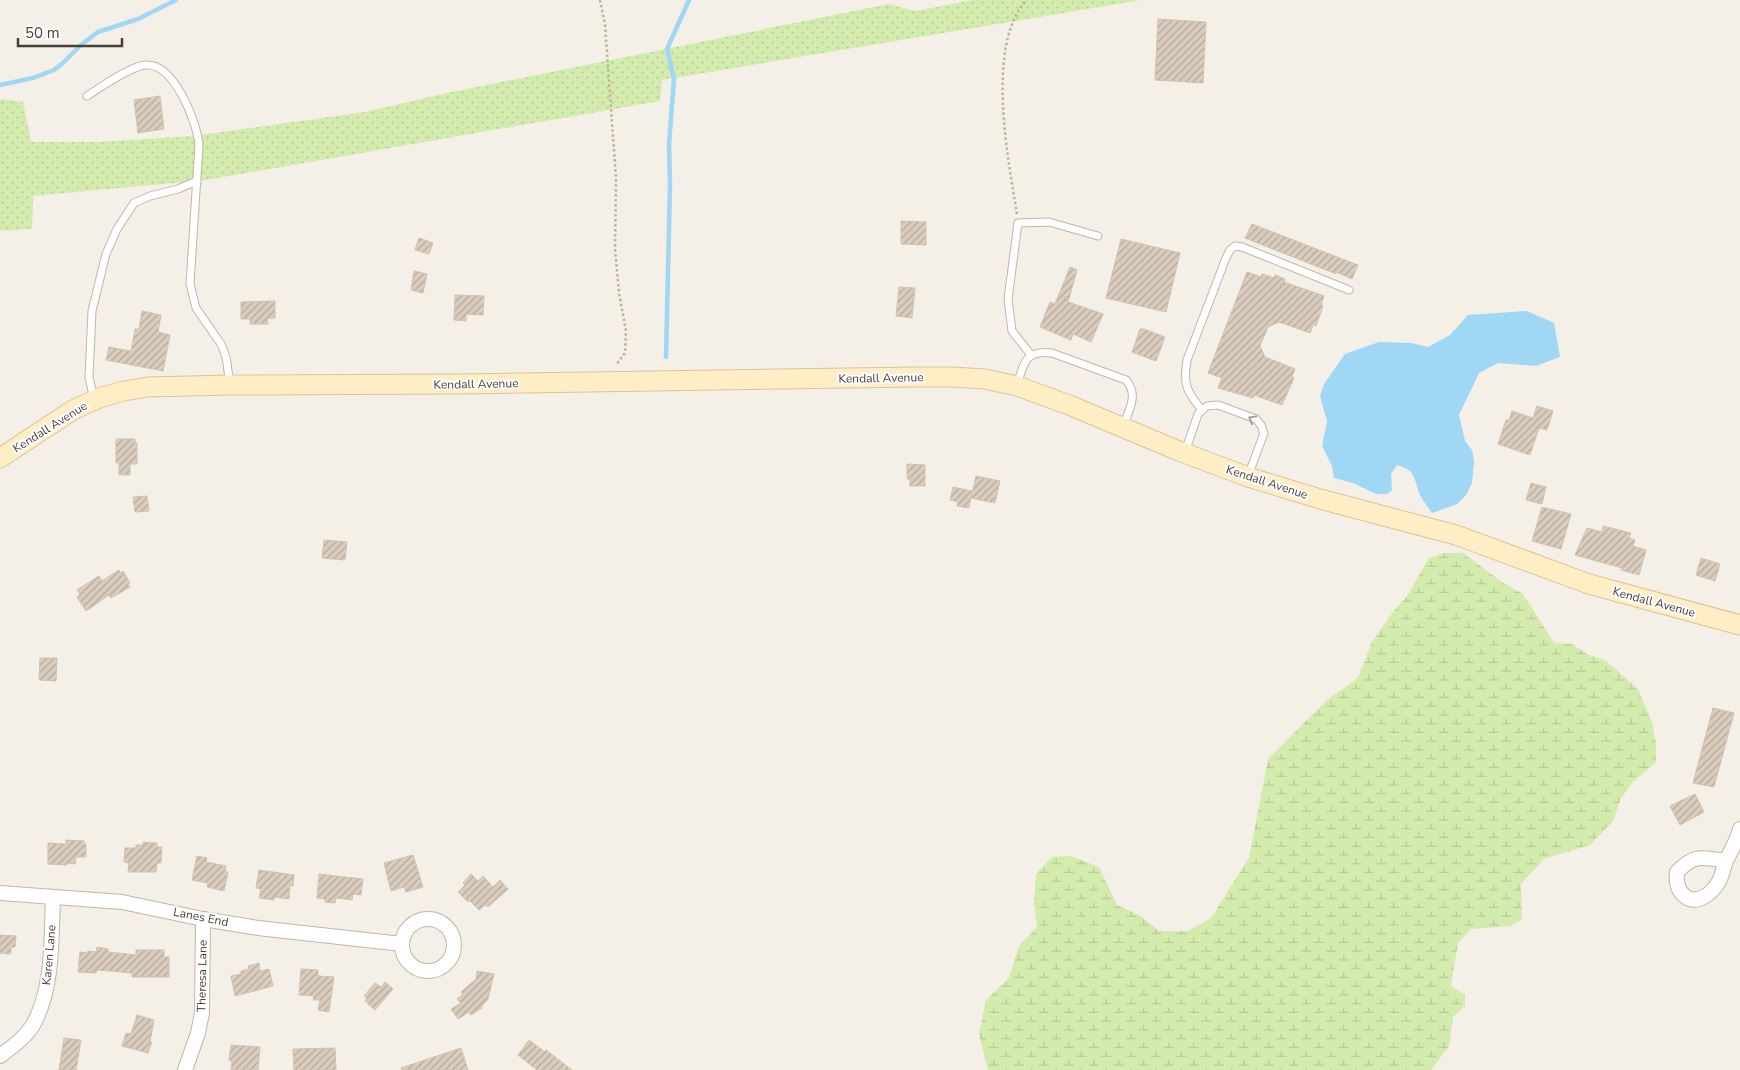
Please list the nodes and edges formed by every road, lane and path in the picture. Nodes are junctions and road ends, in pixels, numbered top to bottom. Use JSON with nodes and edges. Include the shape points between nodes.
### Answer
{"nodes":[{"id":1,"x":600,"y":0,"type":"edge"},
{"id":2,"x":1027,"y":0,"type":"edge"},
{"id":3,"x":87,"y":96,"type":"dead end"},
{"id":4,"x":197,"y":181,"type":"junction"},
{"id":5,"x":1018,"y":223,"type":"junction"},
{"id":6,"x":1098,"y":236,"type":"dead end"},
{"id":7,"x":1349,"y":290,"type":"dead end"},
{"id":8,"x":1031,"y":355,"type":"junction"},
{"id":9,"x":603,"y":382,"type":"junction"},
{"id":10,"x":230,"y":385,"type":"junction"},
{"id":11,"x":1017,"y":386,"type":"junction"},
{"id":12,"x":94,"y":400,"type":"junction"},
{"id":13,"x":1202,"y":410,"type":"junction"},
{"id":14,"x":1122,"y":429,"type":"junction"},
{"id":15,"x":1184,"y":453,"type":"junction"},
{"id":16,"x":0,"y":458,"type":"edge"},
{"id":17,"x":1248,"y":476,"type":"junction"},
{"id":18,"x":1740,"y":625,"type":"edge"},
{"id":19,"x":1740,"y":829,"type":"edge"},
{"id":20,"x":1726,"y":861,"type":"dead end"},
{"id":21,"x":0,"y":894,"type":"edge"},
{"id":22,"x":53,"y":897,"type":"junction"},
{"id":23,"x":203,"y":919,"type":"junction"},
{"id":24,"x":402,"y":944,"type":"dead end"},
{"id":25,"x":0,"y":1056,"type":"edge"},
{"id":26,"x":185,"y":1070,"type":"edge"}],
"edges":[{"from":1,"to":9,"type":"path","via":[[605,25],[616,178],[615,249],[626,331],[625,353]]},
{"from":2,"to":5,"type":"path","via":[[1010,30],[1004,56],[1003,102]]},
{"from":3,"to":4,"type":"lane","via":[[143,66],[151,65],[162,70],[191,113],[198,132]]},
{"from":4,"to":10,"type":"lane","via":[[190,284],[196,308],[221,344]]},
{"from":4,"to":12,"type":"lane","via":[[134,203],[117,229],[106,254],[92,311],[89,377]]},
{"from":5,"to":6,"type":"lane","via":[[1049,222]]},
{"from":5,"to":8,"type":"lane","via":[[1008,299],[1012,331]]},
{"from":7,"to":13,"type":"lane","via":[[1242,247],[1235,246],[1230,250],[1187,360],[1187,387]]},
{"from":8,"to":11,"type":"lane","via":[[1025,362]]},
{"from":8,"to":14,"type":"lane","via":[[1052,353],[1126,380],[1131,385],[1133,401]]},
{"from":9,"to":10,"type":"main road","name":"Kendall Avenue"},
{"from":9,"to":11,"type":"main road","name":"Kendall Avenue","via":[[943,377],[985,379]]},
{"from":10,"to":12,"type":"main road","name":"Kendall Avenue","via":[[148,387]]},
{"from":11,"to":14,"type":"main road","name":"Kendall Avenue"},
{"from":12,"to":16,"type":"main road","name":"Kendall Avenue","via":[[73,410]]},
{"from":13,"to":15,"type":"lane"},
{"from":17,"to":13,"type":"lane","one_way":true,"via":[[1264,433],[1261,425],[1256,419],[1218,405]]},
{"from":14,"to":15,"type":"main road","name":"Kendall Avenue"},
{"from":15,"to":17,"type":"main road","name":"Kendall Avenue"},
{"from":17,"to":18,"type":"main road","name":"Kendall Avenue","via":[[1456,535],[1589,584]]},
{"from":19,"to":20,"type":"street"},
{"from":21,"to":22,"type":"street","name":"Lanes End"},
{"from":22,"to":23,"type":"street","name":"Lanes End","via":[[122,902]]},
{"from":22,"to":25,"type":"street","name":"Karen Lane","via":[[49,969],[40,1009],[20,1042]]},
{"from":23,"to":24,"type":"street","name":"Lanes End"},
{"from":23,"to":26,"type":"street","name":"Theresa Lane","via":[[202,1013]]}]}
